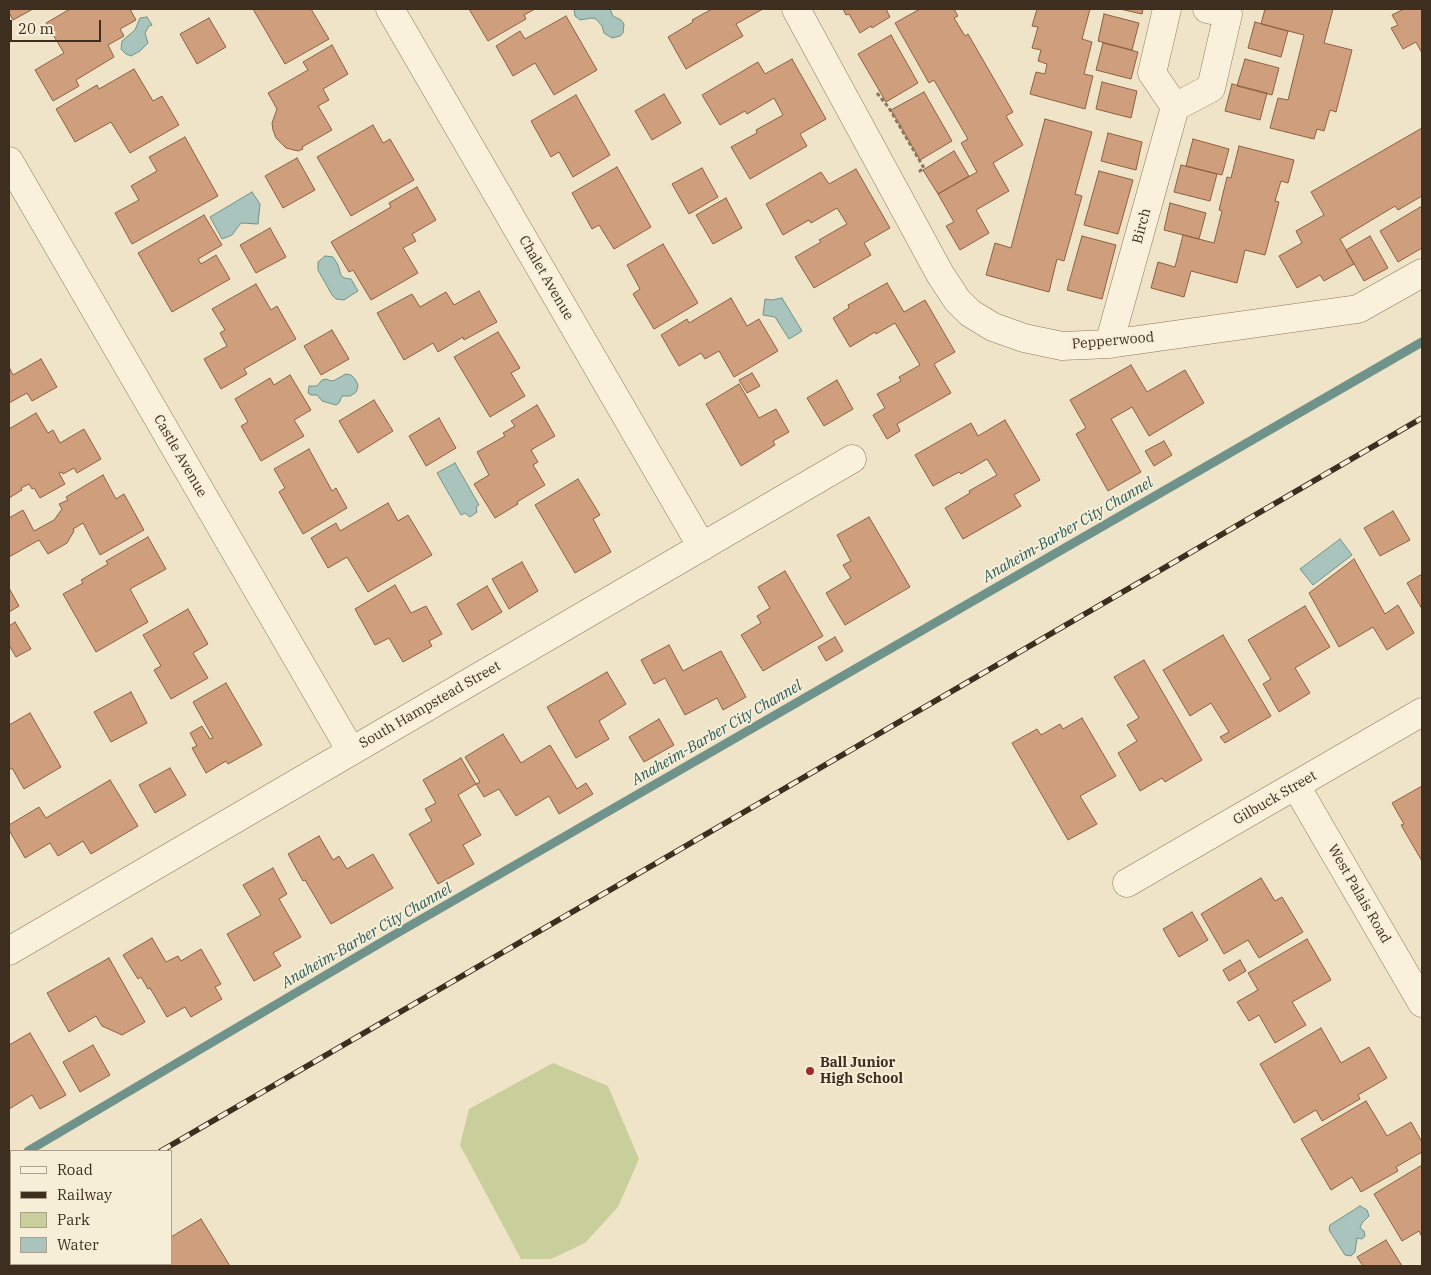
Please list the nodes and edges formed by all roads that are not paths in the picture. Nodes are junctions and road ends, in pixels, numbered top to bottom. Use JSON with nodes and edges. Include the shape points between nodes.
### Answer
{"nodes":[{"id":1,"x":390,"y":9,"type":"edge"},
{"id":2,"x":796,"y":9,"type":"edge"},
{"id":3,"x":1167,"y":9,"type":"edge"},
{"id":4,"x":1206,"y":9,"type":"edge"},
{"id":5,"x":1175,"y":107,"type":"junction"},
{"id":6,"x":9,"y":161,"type":"edge"},
{"id":7,"x":1422,"y":273,"type":"edge"},
{"id":8,"x":1109,"y":344,"type":"junction"},
{"id":9,"x":852,"y":460,"type":"dead end"},
{"id":10,"x":702,"y":546,"type":"junction"},
{"id":11,"x":1422,"y":712,"type":"edge"},
{"id":12,"x":351,"y":751,"type":"junction"},
{"id":13,"x":1296,"y":786,"type":"junction"},
{"id":14,"x":1127,"y":883,"type":"dead end"},
{"id":15,"x":9,"y":951,"type":"edge"},
{"id":16,"x":1422,"y":1003,"type":"edge"}],
"edges":[{"from":1,"to":10,"type":"street","name":"Chalet Avenue"},
{"from":2,"to":8,"type":"street","name":"Pepperwood","via":[[957,300],[970,313],[993,327],[1024,338],[1062,346]]},
{"from":3,"to":5,"type":"street","via":[[1152,73]]},
{"from":4,"to":5,"type":"street","via":[[1228,14],[1211,88]]},
{"from":5,"to":8,"type":"street","name":"Birch"},
{"from":6,"to":12,"type":"street","name":"Castle Avenue"},
{"from":7,"to":8,"type":"street","name":"Pepperwood","via":[[1358,310]]},
{"from":9,"to":10,"type":"street","name":"South Hampstead Street"},
{"from":10,"to":12,"type":"street","name":"South Hampstead Street"},
{"from":11,"to":13,"type":"street","name":"Gilbuck Street"},
{"from":12,"to":15,"type":"street","name":"South Hampstead Street"},
{"from":13,"to":14,"type":"street","name":"Gilbuck Street"},
{"from":13,"to":16,"type":"street","name":"West Palais Road"}]}
